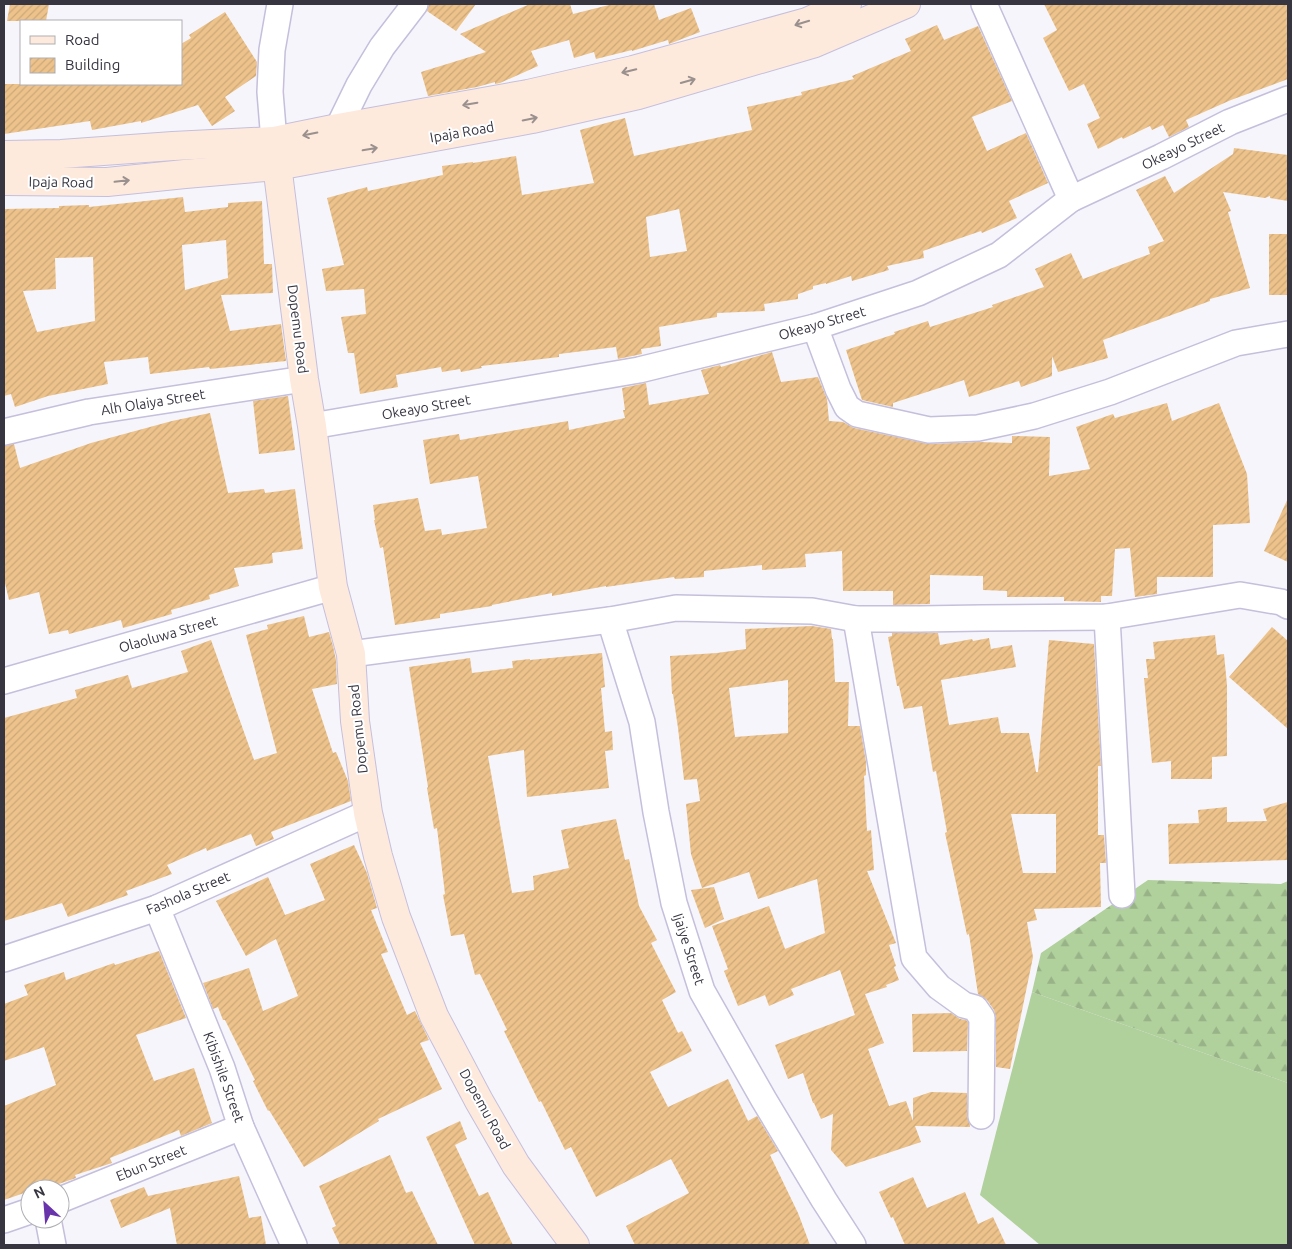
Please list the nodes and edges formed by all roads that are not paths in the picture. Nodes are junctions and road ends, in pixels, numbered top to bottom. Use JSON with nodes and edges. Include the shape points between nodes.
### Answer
{"nodes":[{"id":1,"x":280,"y":4,"type":"edge"},
{"id":2,"x":414,"y":4,"type":"edge"},
{"id":3,"x":847,"y":4,"type":"edge"},
{"id":4,"x":906,"y":4,"type":"edge"},
{"id":5,"x":984,"y":4,"type":"edge"},
{"id":6,"x":1288,"y":99,"type":"edge"},
{"id":7,"x":338,"y":128,"type":"junction"},
{"id":8,"x":276,"y":154,"type":"junction"},
{"id":9,"x":4,"y":155,"type":"edge"},
{"id":10,"x":339,"y":155,"type":"junction"},
{"id":11,"x":4,"y":181,"type":"edge"},
{"id":12,"x":1071,"y":199,"type":"junction"},
{"id":13,"x":815,"y":327,"type":"junction"},
{"id":14,"x":1288,"y":334,"type":"edge"},
{"id":15,"x":304,"y":379,"type":"junction"},
{"id":16,"x":312,"y":426,"type":"junction"},
{"id":17,"x":4,"y":432,"type":"edge"},
{"id":18,"x":333,"y":587,"type":"junction"},
{"id":19,"x":1288,"y":606,"type":"edge"},
{"id":20,"x":1107,"y":617,"type":"junction"},
{"id":21,"x":856,"y":619,"type":"junction"},
{"id":22,"x":610,"y":620,"type":"junction"},
{"id":23,"x":351,"y":654,"type":"junction"},
{"id":24,"x":4,"y":681,"type":"edge"},
{"id":25,"x":368,"y":813,"type":"junction"},
{"id":26,"x":1122,"y":895,"type":"dead end"},
{"id":27,"x":157,"y":908,"type":"junction"},
{"id":28,"x":4,"y":959,"type":"edge"},
{"id":29,"x":981,"y":1116,"type":"dead end"},
{"id":30,"x":241,"y":1127,"type":"junction"},
{"id":31,"x":70,"y":1196,"type":"edge"},
{"id":32,"x":20,"y":1214,"type":"edge"},
{"id":33,"x":4,"y":1220,"type":"edge"},
{"id":34,"x":50,"y":1229,"type":"edge"},
{"id":35,"x":53,"y":1245,"type":"edge"},
{"id":36,"x":294,"y":1245,"type":"edge"},
{"id":37,"x":575,"y":1245,"type":"edge"},
{"id":38,"x":853,"y":1245,"type":"edge"}],
"edges":[{"from":1,"to":8,"type":"street","via":[[272,50],[270,92]]},
{"from":2,"to":7,"type":"street","via":[[382,47]]},
{"from":3,"to":7,"type":"main road","name":"Ipaja Road","one_way":true,"via":[[807,22],[633,70],[528,94]]},
{"from":10,"to":4,"type":"main road","name":"Ipaja Road","one_way":true,"via":[[532,119],[638,95],[815,43]]},
{"from":5,"to":12,"type":"street"},
{"from":6,"to":12,"type":"street","name":"Okeayo Street","via":[[1230,122]]},
{"from":7,"to":8,"type":"main road","name":"Ipaja Road","one_way":true},
{"from":7,"to":10,"type":"street"},
{"from":8,"to":9,"type":"main road","name":"Ipaja Road","via":[[173,146]]},
{"from":8,"to":10,"type":"main road","name":"Ipaja Road"},
{"from":11,"to":8,"type":"main road","name":"Ipaja Road","one_way":true,"via":[[106,182],[194,173]]},
{"from":8,"to":15,"type":"main road","name":"Dopemu Road"},
{"from":12,"to":13,"type":"street","name":"Okeayo Street","via":[[999,255],[918,293]]},
{"from":13,"to":14,"type":"street","via":[[847,407],[857,414],[929,430],[978,428],[1034,416],[1110,392],[1236,343]]},
{"from":13,"to":16,"type":"street","name":"Okeayo Street","via":[[639,370]]},
{"from":15,"to":16,"type":"main road","name":"Dopemu Road"},
{"from":15,"to":17,"type":"street","name":"Alh Olaiya Street","via":[[89,412]]},
{"from":16,"to":18,"type":"main road","name":"Dopemu Road"},
{"from":18,"to":23,"type":"main road","name":"Dopemu Road"},
{"from":18,"to":24,"type":"street","name":"Olaoluwa Street"},
{"from":19,"to":20,"type":"street","via":[[1240,594]]},
{"from":20,"to":21,"type":"street"},
{"from":20,"to":26,"type":"street"},
{"from":21,"to":22,"type":"street","via":[[812,611],[676,608]]},
{"from":21,"to":29,"type":"street","via":[[914,958],[939,987],[964,1005],[975,1008],[982,1018]]},
{"from":22,"to":23,"type":"street"},
{"from":22,"to":38,"type":"street","name":"Ijaiye Street","via":[[642,722],[674,904],[702,991]]},
{"from":23,"to":25,"type":"main road","name":"Dopemu Road","via":[[355,722]]},
{"from":25,"to":27,"type":"street","name":"Fashola Street"},
{"from":25,"to":37,"type":"main road","name":"Dopemu Road","via":[[396,917],[434,1016],[516,1165]]},
{"from":27,"to":28,"type":"street","name":"Fashola Street"},
{"from":27,"to":30,"type":"street","name":"Kibishile Street","via":[[222,1068]]},
{"from":30,"to":31,"type":"street","name":"Ebun Street"},
{"from":30,"to":36,"type":"street","name":"Kibishile Street"},
{"from":32,"to":33,"type":"street"},
{"from":34,"to":35,"type":"street"}]}
